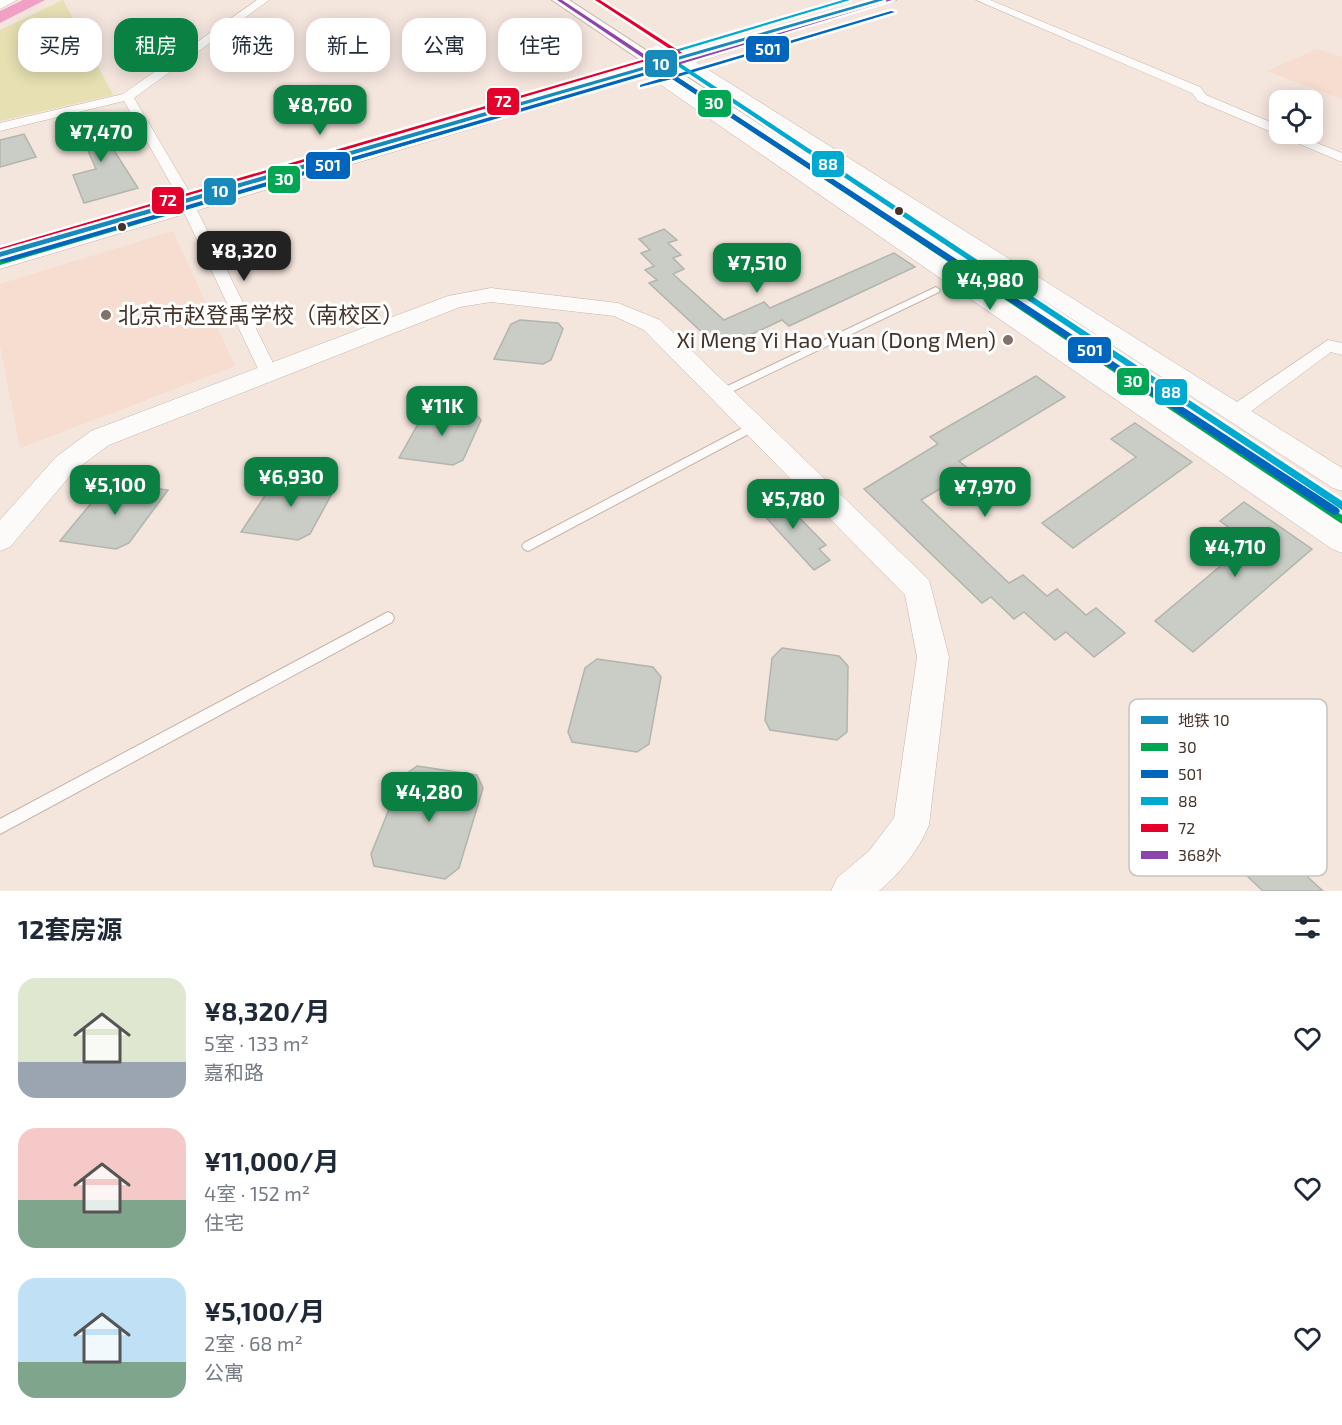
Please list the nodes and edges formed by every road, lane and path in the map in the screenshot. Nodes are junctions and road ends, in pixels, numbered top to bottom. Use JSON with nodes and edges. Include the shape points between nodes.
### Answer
{"nodes":[{"id":1,"x":10,"y":0,"type":"edge"},
{"id":2,"x":264,"y":0,"type":"edge"},
{"id":3,"x":559,"y":0,"type":"edge"},
{"id":4,"x":575,"y":0,"type":"edge"},
{"id":5,"x":850,"y":0,"type":"edge"},
{"id":6,"x":890,"y":0,"type":"edge"},
{"id":7,"x":981,"y":0,"type":"edge"},
{"id":8,"x":0,"y":5,"type":"edge"},
{"id":9,"x":664,"y":63,"type":"junction"},
{"id":10,"x":128,"y":97,"type":"junction"},
{"id":11,"x":1269,"y":127,"type":"edge"},
{"id":12,"x":0,"y":128,"type":"edge"},
{"id":13,"x":1308,"y":144,"type":"edge"},
{"id":14,"x":1342,"y":158,"type":"edge"},
{"id":15,"x":185,"y":200,"type":"junction"},
{"id":16,"x":0,"y":248,"type":"edge"},
{"id":17,"x":0,"y":263,"type":"edge"},
{"id":18,"x":936,"y":290,"type":"dead end"},
{"id":19,"x":1342,"y":349,"type":"edge"},
{"id":20,"x":269,"y":373,"type":"junction"},
{"id":21,"x":721,"y":393,"type":"junction"},
{"id":22,"x":1235,"y":414,"type":"junction"},
{"id":23,"x":754,"y":425,"type":"junction"},
{"id":24,"x":1342,"y":481,"type":"edge"},
{"id":25,"x":1342,"y":501,"type":"edge"},
{"id":26,"x":1342,"y":520,"type":"edge"},
{"id":27,"x":0,"y":538,"type":"edge"},
{"id":28,"x":1342,"y":541,"type":"edge"},
{"id":29,"x":528,"y":546,"type":"dead end"},
{"id":30,"x":388,"y":618,"type":"dead end"},
{"id":31,"x":0,"y":826,"type":"edge"},
{"id":32,"x":850,"y":891,"type":"edge"}],
"edges":[{"from":1,"to":8,"type":"street"},
{"from":2,"to":10,"type":"street"},
{"from":3,"to":9,"type":"main road"},
{"from":4,"to":9,"type":"main road"},
{"from":5,"to":9,"type":"street"},
{"from":6,"to":9,"type":"street"},
{"from":7,"to":11,"type":"street","via":[[1196,90],[1202,98]]},
{"from":9,"to":15,"type":"street"},
{"from":9,"to":22,"type":"street"},
{"from":9,"to":25,"type":"main road"},
{"from":9,"to":26,"type":"main road"},
{"from":9,"to":28,"type":"street"},
{"from":10,"to":12,"type":"street"},
{"from":10,"to":15,"type":"street"},
{"from":13,"to":14,"type":"street"},
{"from":15,"to":16,"type":"street"},
{"from":15,"to":17,"type":"street"},
{"from":15,"to":20,"type":"street"},
{"from":18,"to":21,"type":"lane"},
{"from":19,"to":22,"type":"street","via":[[1328,346]]},
{"from":20,"to":21,"type":"street","via":[[456,301],[491,295],[618,310],[652,325]]},
{"from":20,"to":27,"type":"street","via":[[100,438],[65,464]]},
{"from":21,"to":23,"type":"street"},
{"from":22,"to":24,"type":"street"},
{"from":23,"to":29,"type":"lane"},
{"from":23,"to":32,"type":"street","via":[[919,589],[933,657],[911,825],[882,864]]},
{"from":30,"to":31,"type":"lane"}]}
